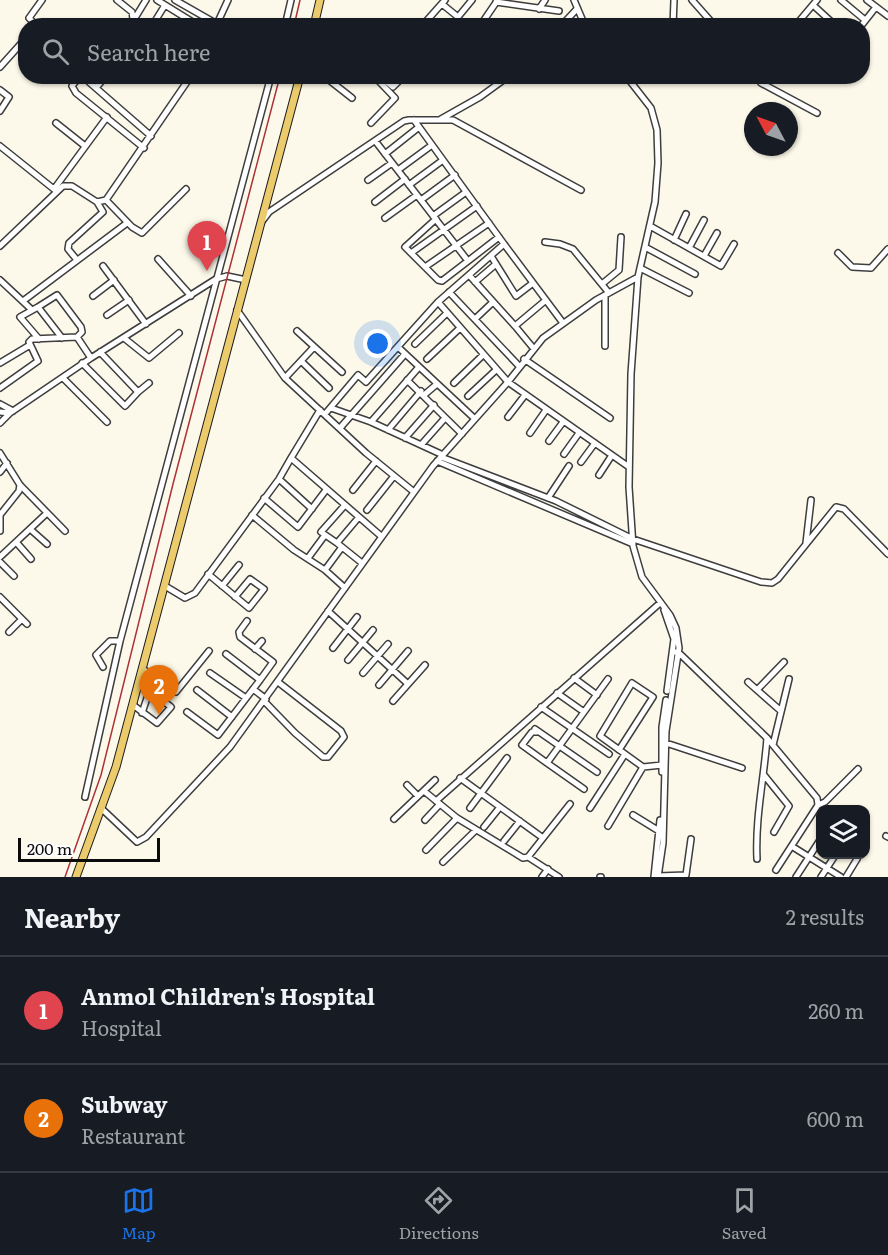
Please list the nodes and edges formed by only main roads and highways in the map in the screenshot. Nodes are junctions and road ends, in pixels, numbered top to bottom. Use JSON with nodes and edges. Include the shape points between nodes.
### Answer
{"nodes":[{"id":1,"x":321,"y":0,"type":"edge"},
{"id":2,"x":316,"y":18,"type":"edge"},
{"id":3,"x":298,"y":84,"type":"edge"},
{"id":4,"x":76,"y":877,"type":"edge"}],
"edges":[{"from":1,"to":2,"type":"main road"},
{"from":3,"to":4,"type":"main road","via":[[116,767]]}]}
